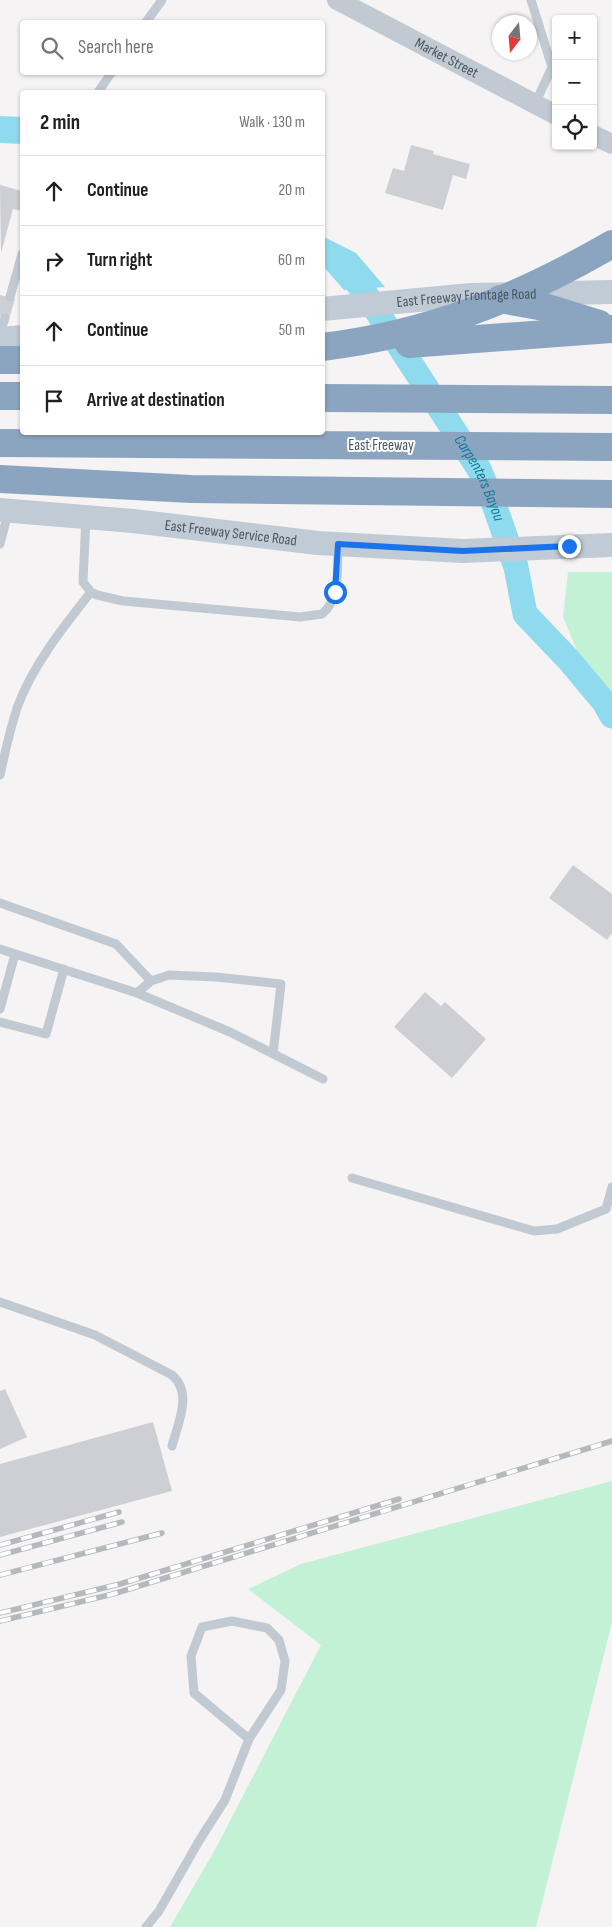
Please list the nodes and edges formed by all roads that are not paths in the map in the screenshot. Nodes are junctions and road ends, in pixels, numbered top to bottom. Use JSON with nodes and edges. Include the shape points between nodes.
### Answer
{"nodes":[{"id":1,"x":162,"y":0,"type":"edge"},
{"id":2,"x":336,"y":0,"type":"edge"},
{"id":3,"x":531,"y":0,"type":"edge"},
{"id":4,"x":147,"y":20,"type":"edge"},
{"id":5,"x":110,"y":75,"type":"edge"},
{"id":6,"x":99,"y":90,"type":"edge"},
{"id":7,"x":536,"y":104,"type":"junction"},
{"id":8,"x":552,"y":113,"type":"edge"},
{"id":9,"x":597,"y":137,"type":"edge"},
{"id":10,"x":612,"y":144,"type":"edge"},
{"id":11,"x":612,"y":244,"type":"edge"},
{"id":12,"x":20,"y":261,"type":"edge"},
{"id":13,"x":612,"y":292,"type":"edge"},
{"id":14,"x":471,"y":295,"type":"junction"},
{"id":15,"x":10,"y":297,"type":"dead end"},
{"id":16,"x":325,"y":310,"type":"edge"},
{"id":17,"x":2,"y":328,"type":"edge"},
{"id":18,"x":612,"y":329,"type":"edge"},
{"id":19,"x":0,"y":333,"type":"edge"},
{"id":20,"x":20,"y":336,"type":"edge"},
{"id":21,"x":325,"y":348,"type":"edge"},
{"id":22,"x":325,"y":349,"type":"edge"},
{"id":23,"x":0,"y":360,"type":"edge"},
{"id":24,"x":20,"y":360,"type":"edge"},
{"id":25,"x":0,"y":396,"type":"edge"},
{"id":26,"x":20,"y":396,"type":"edge"},
{"id":27,"x":325,"y":398,"type":"edge"},
{"id":28,"x":612,"y":400,"type":"edge"},
{"id":29,"x":0,"y":443,"type":"edge"},
{"id":30,"x":612,"y":447,"type":"edge"},
{"id":31,"x":612,"y":475,"type":"edge"},
{"id":32,"x":0,"y":479,"type":"edge"},
{"id":33,"x":452,"y":493,"type":"junction"},
{"id":34,"x":612,"y":494,"type":"edge"},
{"id":35,"x":4,"y":510,"type":"edge"},
{"id":36,"x":86,"y":517,"type":"junction"},
{"id":37,"x":0,"y":544,"type":"edge"},
{"id":38,"x":338,"y":544,"type":"junction"},
{"id":39,"x":612,"y":545,"type":"edge"},
{"id":40,"x":91,"y":592,"type":"junction"},
{"id":41,"x":0,"y":774,"type":"edge"},
{"id":42,"x":0,"y":903,"type":"edge"},
{"id":43,"x":0,"y":949,"type":"edge"},
{"id":44,"x":15,"y":954,"type":"junction"},
{"id":45,"x":64,"y":969,"type":"junction"},
{"id":46,"x":151,"y":981,"type":"junction"},
{"id":47,"x":138,"y":992,"type":"junction"},
{"id":48,"x":0,"y":1009,"type":"edge"},
{"id":49,"x":0,"y":1022,"type":"edge"},
{"id":50,"x":273,"y":1054,"type":"junction"},
{"id":51,"x":323,"y":1079,"type":"dead end"},
{"id":52,"x":352,"y":1178,"type":"dead end"},
{"id":53,"x":612,"y":1187,"type":"edge"},
{"id":54,"x":0,"y":1302,"type":"edge"},
{"id":55,"x":172,"y":1446,"type":"dead end"},
{"id":56,"x":249,"y":1739,"type":"junction"},
{"id":57,"x":146,"y":1927,"type":"edge"}],
"edges":[{"from":1,"to":4,"type":"lane"},
{"from":2,"to":7,"type":"street","name":"Market Street"},
{"from":3,"to":7,"type":"lane","via":[[552,67]]},
{"from":5,"to":6,"type":"lane"},
{"from":7,"to":8,"type":"street","name":"Market Street"},
{"from":9,"to":10,"type":"street"},
{"from":11,"to":21,"type":"highway","via":[[537,285],[469,314],[384,337]]},
{"from":12,"to":15,"type":"lane"},
{"from":13,"to":14,"type":"main road","name":"East Freeway Frontage Road"},
{"from":14,"to":16,"type":"main road","name":"East Freeway Frontage Road"},
{"from":14,"to":18,"type":"highway","via":[[544,307]]},
{"from":17,"to":19,"type":"lane"},
{"from":17,"to":20,"type":"main road"},
{"from":18,"to":22,"type":"highway"},
{"from":23,"to":24,"type":"highway"},
{"from":25,"to":26,"type":"highway"},
{"from":27,"to":28,"type":"highway"},
{"from":29,"to":30,"type":"highway","name":"East Freeway"},
{"from":31,"to":33,"type":"highway","via":[[547,486]]},
{"from":32,"to":33,"type":"highway","via":[[146,487]]},
{"from":33,"to":34,"type":"highway"},
{"from":35,"to":36,"type":"main road","name":"East Freeway Service Road"},
{"from":35,"to":37,"type":"lane"},
{"from":36,"to":38,"type":"main road","name":"East Freeway Service Road"},
{"from":36,"to":40,"type":"lane","via":[[84,582]]},
{"from":38,"to":39,"type":"main road","name":"East Freeway Service Road","via":[[463,551]]},
{"from":38,"to":40,"type":"lane","via":[[332,603],[322,614],[311,617],[123,601]]},
{"from":40,"to":41,"type":"lane","via":[[63,627],[28,685],[18,706]]},
{"from":42,"to":46,"type":"lane","via":[[116,944]]},
{"from":43,"to":44,"type":"lane"},
{"from":44,"to":45,"type":"lane"},
{"from":44,"to":48,"type":"lane"},
{"from":45,"to":47,"type":"lane"},
{"from":45,"to":49,"type":"lane","via":[[46,1034]]},
{"from":46,"to":47,"type":"lane"},
{"from":46,"to":50,"type":"lane","via":[[169,975],[280,984]]},
{"from":47,"to":50,"type":"lane"},
{"from":50,"to":51,"type":"lane"},
{"from":52,"to":53,"type":"lane","via":[[534,1231],[557,1229],[606,1209]]},
{"from":54,"to":55,"type":"lane","via":[[102,1338],[172,1375],[179,1382],[184,1396]]},
{"from":56,"to":56,"type":"lane","via":[[194,1692],[191,1656],[202,1628],[232,1621],[268,1628],[279,1640],[285,1661],[281,1690]]},
{"from":56,"to":57,"type":"lane","via":[[225,1800],[159,1911]]}]}
